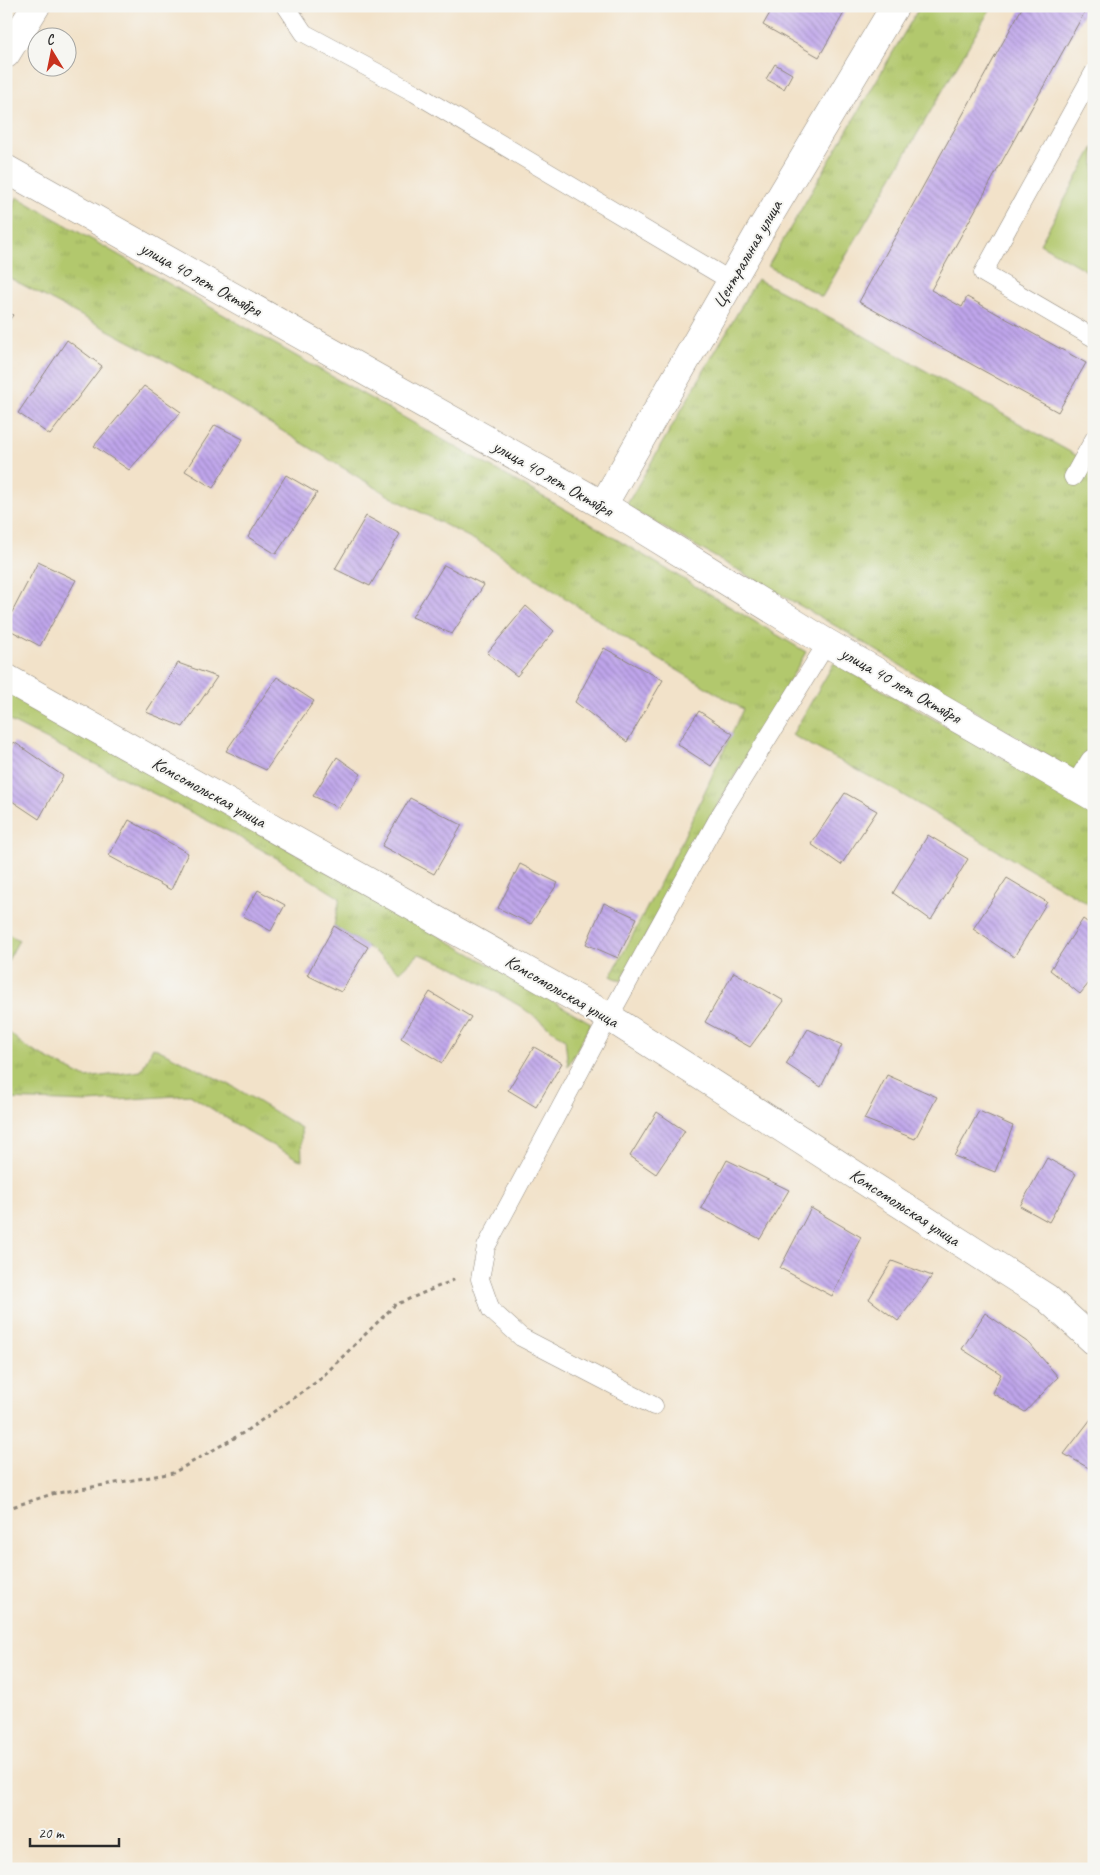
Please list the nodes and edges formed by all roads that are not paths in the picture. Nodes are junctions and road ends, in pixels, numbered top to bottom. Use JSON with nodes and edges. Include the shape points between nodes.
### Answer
{"nodes":[{"id":1,"x":36,"y":6,"type":"edge"},
{"id":2,"x":286,"y":6,"type":"edge"},
{"id":3,"x":895,"y":6,"type":"edge"},
{"id":4,"x":6,"y":54,"type":"edge"},
{"id":5,"x":1094,"y":72,"type":"edge"},
{"id":6,"x":6,"y":169,"type":"edge"},
{"id":7,"x":731,"y":281,"type":"junction"},
{"id":8,"x":1094,"y":338,"type":"edge"},
{"id":9,"x":1094,"y":439,"type":"edge"},
{"id":10,"x":1073,"y":478,"type":"dead end"},
{"id":11,"x":603,"y":505,"type":"junction"},
{"id":12,"x":827,"y":643,"type":"junction"},
{"id":13,"x":6,"y":678,"type":"edge"},
{"id":14,"x":1094,"y":763,"type":"edge"},
{"id":15,"x":1086,"y":792,"type":"edge"},
{"id":16,"x":609,"y":1017,"type":"junction"},
{"id":17,"x":1094,"y":1341,"type":"edge"},
{"id":18,"x":654,"y":1406,"type":"dead end"}],
"edges":[{"from":1,"to":4,"type":"street"},
{"from":2,"to":7,"type":"lane","via":[[304,33],[423,98]]},
{"from":3,"to":7,"type":"street","name":"Центральная улица"},
{"from":5,"to":8,"type":"lane","via":[[983,272]]},
{"from":6,"to":11,"type":"street","name":"улица 40 лет Октября"},
{"from":7,"to":11,"type":"street","name":"Центральная улица"},
{"from":9,"to":10,"type":"lane"},
{"from":11,"to":12,"type":"street","name":"улица 40 лет Октября"},
{"from":12,"to":15,"type":"street","name":"улица 40 лет Октября"},
{"from":12,"to":16,"type":"lane","via":[[720,814]]},
{"from":13,"to":16,"type":"street","name":"Комсомольская улица"},
{"from":14,"to":15,"type":"street"},
{"from":16,"to":17,"type":"street","name":"Комсомольская улица","via":[[1047,1298]]},
{"from":16,"to":18,"type":"lane","via":[[486,1247],[480,1280],[491,1310],[521,1337]]}]}
